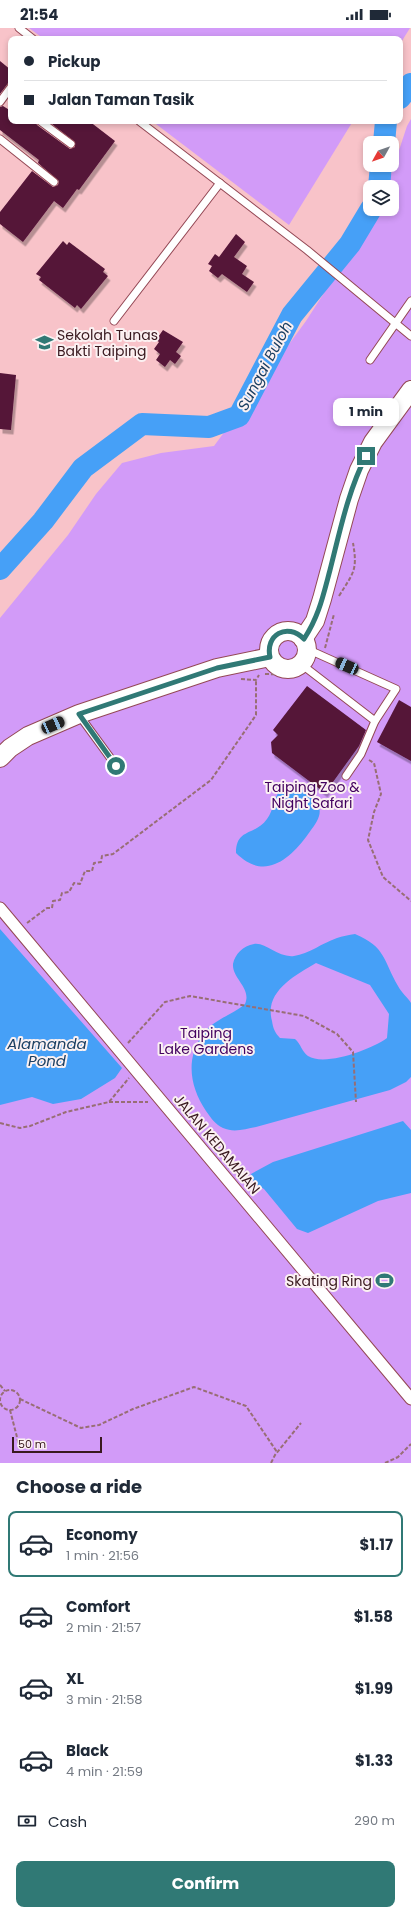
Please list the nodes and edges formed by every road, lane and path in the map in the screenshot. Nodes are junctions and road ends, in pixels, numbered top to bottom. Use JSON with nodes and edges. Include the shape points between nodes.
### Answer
{"nodes":[{"id":1,"x":19,"y":28,"type":"edge"},
{"id":2,"x":29,"y":36,"type":"edge"},
{"id":3,"x":8,"y":97,"type":"edge"},
{"id":4,"x":0,"y":102,"type":"edge"},
{"id":5,"x":44,"y":124,"type":"edge"},
{"id":6,"x":143,"y":124,"type":"edge"},
{"id":7,"x":0,"y":139,"type":"edge"},
{"id":8,"x":70,"y":144,"type":"dead end"},
{"id":9,"x":54,"y":182,"type":"dead end"},
{"id":10,"x":220,"y":183,"type":"junction"},
{"id":11,"x":411,"y":301,"type":"edge"},
{"id":12,"x":114,"y":321,"type":"dead end"},
{"id":13,"x":396,"y":323,"type":"junction"},
{"id":14,"x":411,"y":336,"type":"edge"},
{"id":15,"x":370,"y":360,"type":"dead end"},
{"id":16,"x":411,"y":390,"type":"edge"},
{"id":17,"x":353,"y":542,"type":"dead end"},
{"id":18,"x":338,"y":602,"type":"dead end"},
{"id":19,"x":336,"y":609,"type":"dead end"},
{"id":20,"x":309,"y":656,"type":"junction"},
{"id":21,"x":270,"y":657,"type":"junction"},
{"id":22,"x":234,"y":678,"type":"dead end"},
{"id":23,"x":256,"y":680,"type":"junction"},
{"id":24,"x":79,"y":714,"type":"junction"},
{"id":25,"x":375,"y":721,"type":"junction"},
{"id":26,"x":0,"y":758,"type":"edge"},
{"id":27,"x":367,"y":758,"type":"dead end"},
{"id":28,"x":116,"y":766,"type":"dead end"},
{"id":29,"x":346,"y":776,"type":"dead end"},
{"id":30,"x":411,"y":901,"type":"edge"},
{"id":31,"x":0,"y":908,"type":"edge"},
{"id":32,"x":18,"y":930,"type":"junction"},
{"id":33,"x":120,"y":1052,"type":"junction"},
{"id":34,"x":135,"y":1070,"type":"junction"},
{"id":35,"x":109,"y":1102,"type":"junction"},
{"id":36,"x":162,"y":1102,"type":"junction"},
{"id":37,"x":356,"y":1102,"type":"dead end"},
{"id":38,"x":0,"y":1123,"type":"edge"},
{"id":39,"x":0,"y":1386,"type":"edge"},
{"id":40,"x":5,"y":1391,"type":"junction"},
{"id":41,"x":20,"y":1399,"type":"junction"},
{"id":42,"x":411,"y":1399,"type":"edge"},
{"id":43,"x":0,"y":1403,"type":"edge"},
{"id":44,"x":10,"y":1410,"type":"junction"},
{"id":45,"x":301,"y":1423,"type":"dead end"},
{"id":46,"x":411,"y":1444,"type":"edge"},
{"id":47,"x":19,"y":1445,"type":"dead end"},
{"id":48,"x":277,"y":1452,"type":"junction"},
{"id":49,"x":271,"y":1463,"type":"edge"},
{"id":50,"x":385,"y":1463,"type":"edge"}],
"edges":[{"from":1,"to":2,"type":"lane"},
{"from":3,"to":4,"type":"lane"},
{"from":5,"to":8,"type":"lane"},
{"from":6,"to":10,"type":"lane"},
{"from":7,"to":9,"type":"lane"},
{"from":10,"to":12,"type":"lane"},
{"from":10,"to":13,"type":"lane"},
{"from":11,"to":13,"type":"lane"},
{"from":13,"to":14,"type":"lane"},
{"from":13,"to":15,"type":"lane"},
{"from":16,"to":20,"type":"street","via":[[374,442],[359,470],[315,621]]},
{"from":17,"to":18,"type":"path","via":[[356,558],[353,575],[339,595]]},
{"from":19,"to":20,"type":"path"},
{"from":20,"to":21,"type":"street","via":[[296,668],[278,666]]},
{"from":20,"to":21,"type":"street","via":[[299,634],[288,631],[276,635],[269,645]]},
{"from":20,"to":23,"type":"path","via":[[303,675],[260,674]]},
{"from":20,"to":25,"type":"lane"},
{"from":20,"to":25,"type":"lane","via":[[396,689]]},
{"from":21,"to":24,"type":"street","via":[[217,668]]},
{"from":22,"to":23,"type":"path"},
{"from":23,"to":32,"type":"path","via":[[256,715],[211,780],[113,854],[102,856],[102,862],[94,863],[92,871],[85,871],[80,884],[74,883],[69,892],[62,893],[60,900],[53,901],[52,908],[47,908]]},
{"from":24,"to":26,"type":"street","via":[[28,736]]},
{"from":24,"to":28,"type":"lane"},
{"from":25,"to":29,"type":"lane","via":[[361,754]]},
{"from":27,"to":30,"type":"path","via":[[374,763],[381,794],[368,840],[383,877]]},
{"from":31,"to":32,"type":"street","name":"JALAN KEDAMAIAN"},
{"from":32,"to":33,"type":"street","name":"JALAN KEDAMAIAN"},
{"from":33,"to":34,"type":"street","name":"JALAN KEDAMAIAN"},
{"from":33,"to":37,"type":"path","via":[[165,1002],[190,996],[304,1016],[337,1034],[353,1052]]},
{"from":34,"to":35,"type":"path"},
{"from":34,"to":36,"type":"street","name":"JALAN KEDAMAIAN"},
{"from":35,"to":36,"type":"path"},
{"from":35,"to":38,"type":"path","via":[[66,1112],[20,1128]]},
{"from":36,"to":42,"type":"street","name":"JALAN KEDAMAIAN"},
{"from":39,"to":40,"type":"path"},
{"from":40,"to":41,"type":"path","via":[[15,1391]]},
{"from":40,"to":43,"type":"path"},
{"from":41,"to":44,"type":"path","via":[[17,1408]]},
{"from":41,"to":48,"type":"path","via":[[81,1428],[99,1425],[133,1409],[194,1387],[246,1406]]},
{"from":43,"to":44,"type":"path"},
{"from":44,"to":47,"type":"path"},
{"from":45,"to":48,"type":"path"},
{"from":46,"to":50,"type":"path","via":[[398,1457]]},
{"from":48,"to":49,"type":"path"}]}
